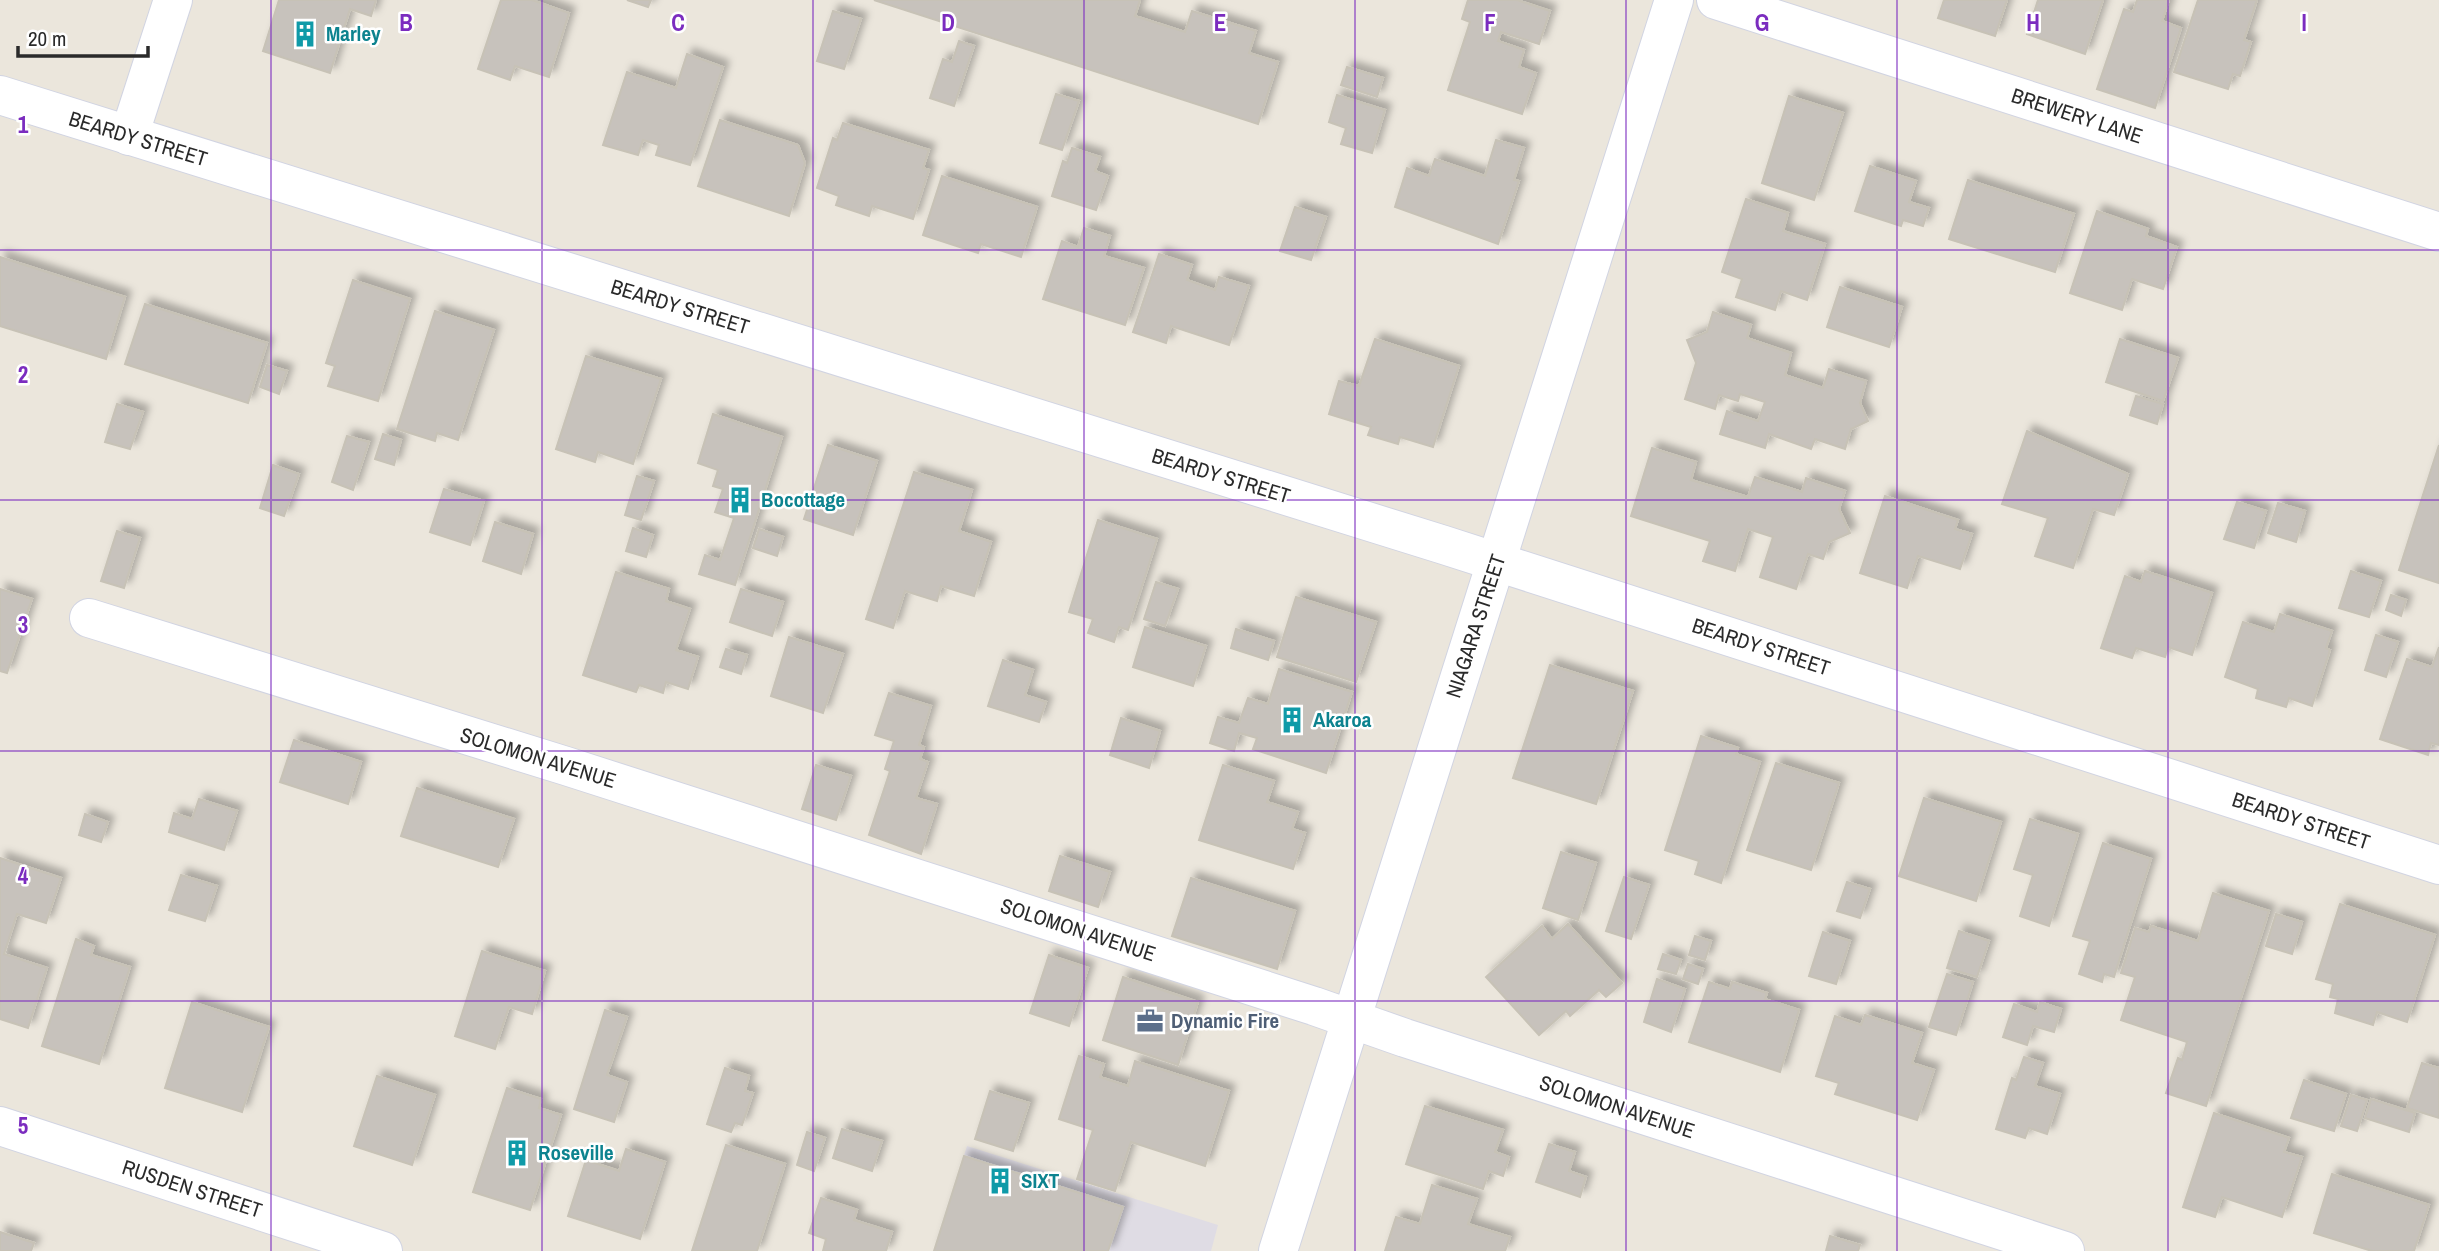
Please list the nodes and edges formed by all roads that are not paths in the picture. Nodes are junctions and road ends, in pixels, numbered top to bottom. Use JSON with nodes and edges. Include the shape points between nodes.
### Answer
{"nodes":[{"id":1,"x":173,"y":0,"type":"edge"},
{"id":2,"x":1674,"y":0,"type":"edge"},
{"id":3,"x":1716,"y":0,"type":"edge"},
{"id":4,"x":0,"y":95,"type":"edge"},
{"id":5,"x":129,"y":136,"type":"junction"},
{"id":6,"x":2439,"y":232,"type":"edge"},
{"id":7,"x":1496,"y":562,"type":"junction"},
{"id":8,"x":89,"y":618,"type":"dead end"},
{"id":9,"x":2439,"y":865,"type":"edge"},
{"id":10,"x":1351,"y":1019,"type":"junction"},
{"id":11,"x":0,"y":1126,"type":"edge"},
{"id":12,"x":383,"y":1251,"type":"edge"},
{"id":13,"x":1278,"y":1251,"type":"edge"},
{"id":14,"x":2065,"y":1251,"type":"edge"}],
"edges":[{"from":1,"to":5,"type":"street"},
{"from":2,"to":7,"type":"street","name":"NIAGARA STREET"},
{"from":3,"to":6,"type":"street","name":"BREWERY LANE"},
{"from":4,"to":5,"type":"street","name":"BEARDY STREET"},
{"from":5,"to":7,"type":"street","name":"BEARDY STREET"},
{"from":7,"to":9,"type":"street","name":"BEARDY STREET"},
{"from":7,"to":10,"type":"street","name":"NIAGARA STREET"},
{"from":8,"to":10,"type":"street","name":"SOLOMON AVENUE"},
{"from":10,"to":13,"type":"street","name":"NIAGARA STREET"},
{"from":10,"to":14,"type":"street","name":"SOLOMON AVENUE"},
{"from":11,"to":12,"type":"street","name":"RUSDEN STREET"}]}
